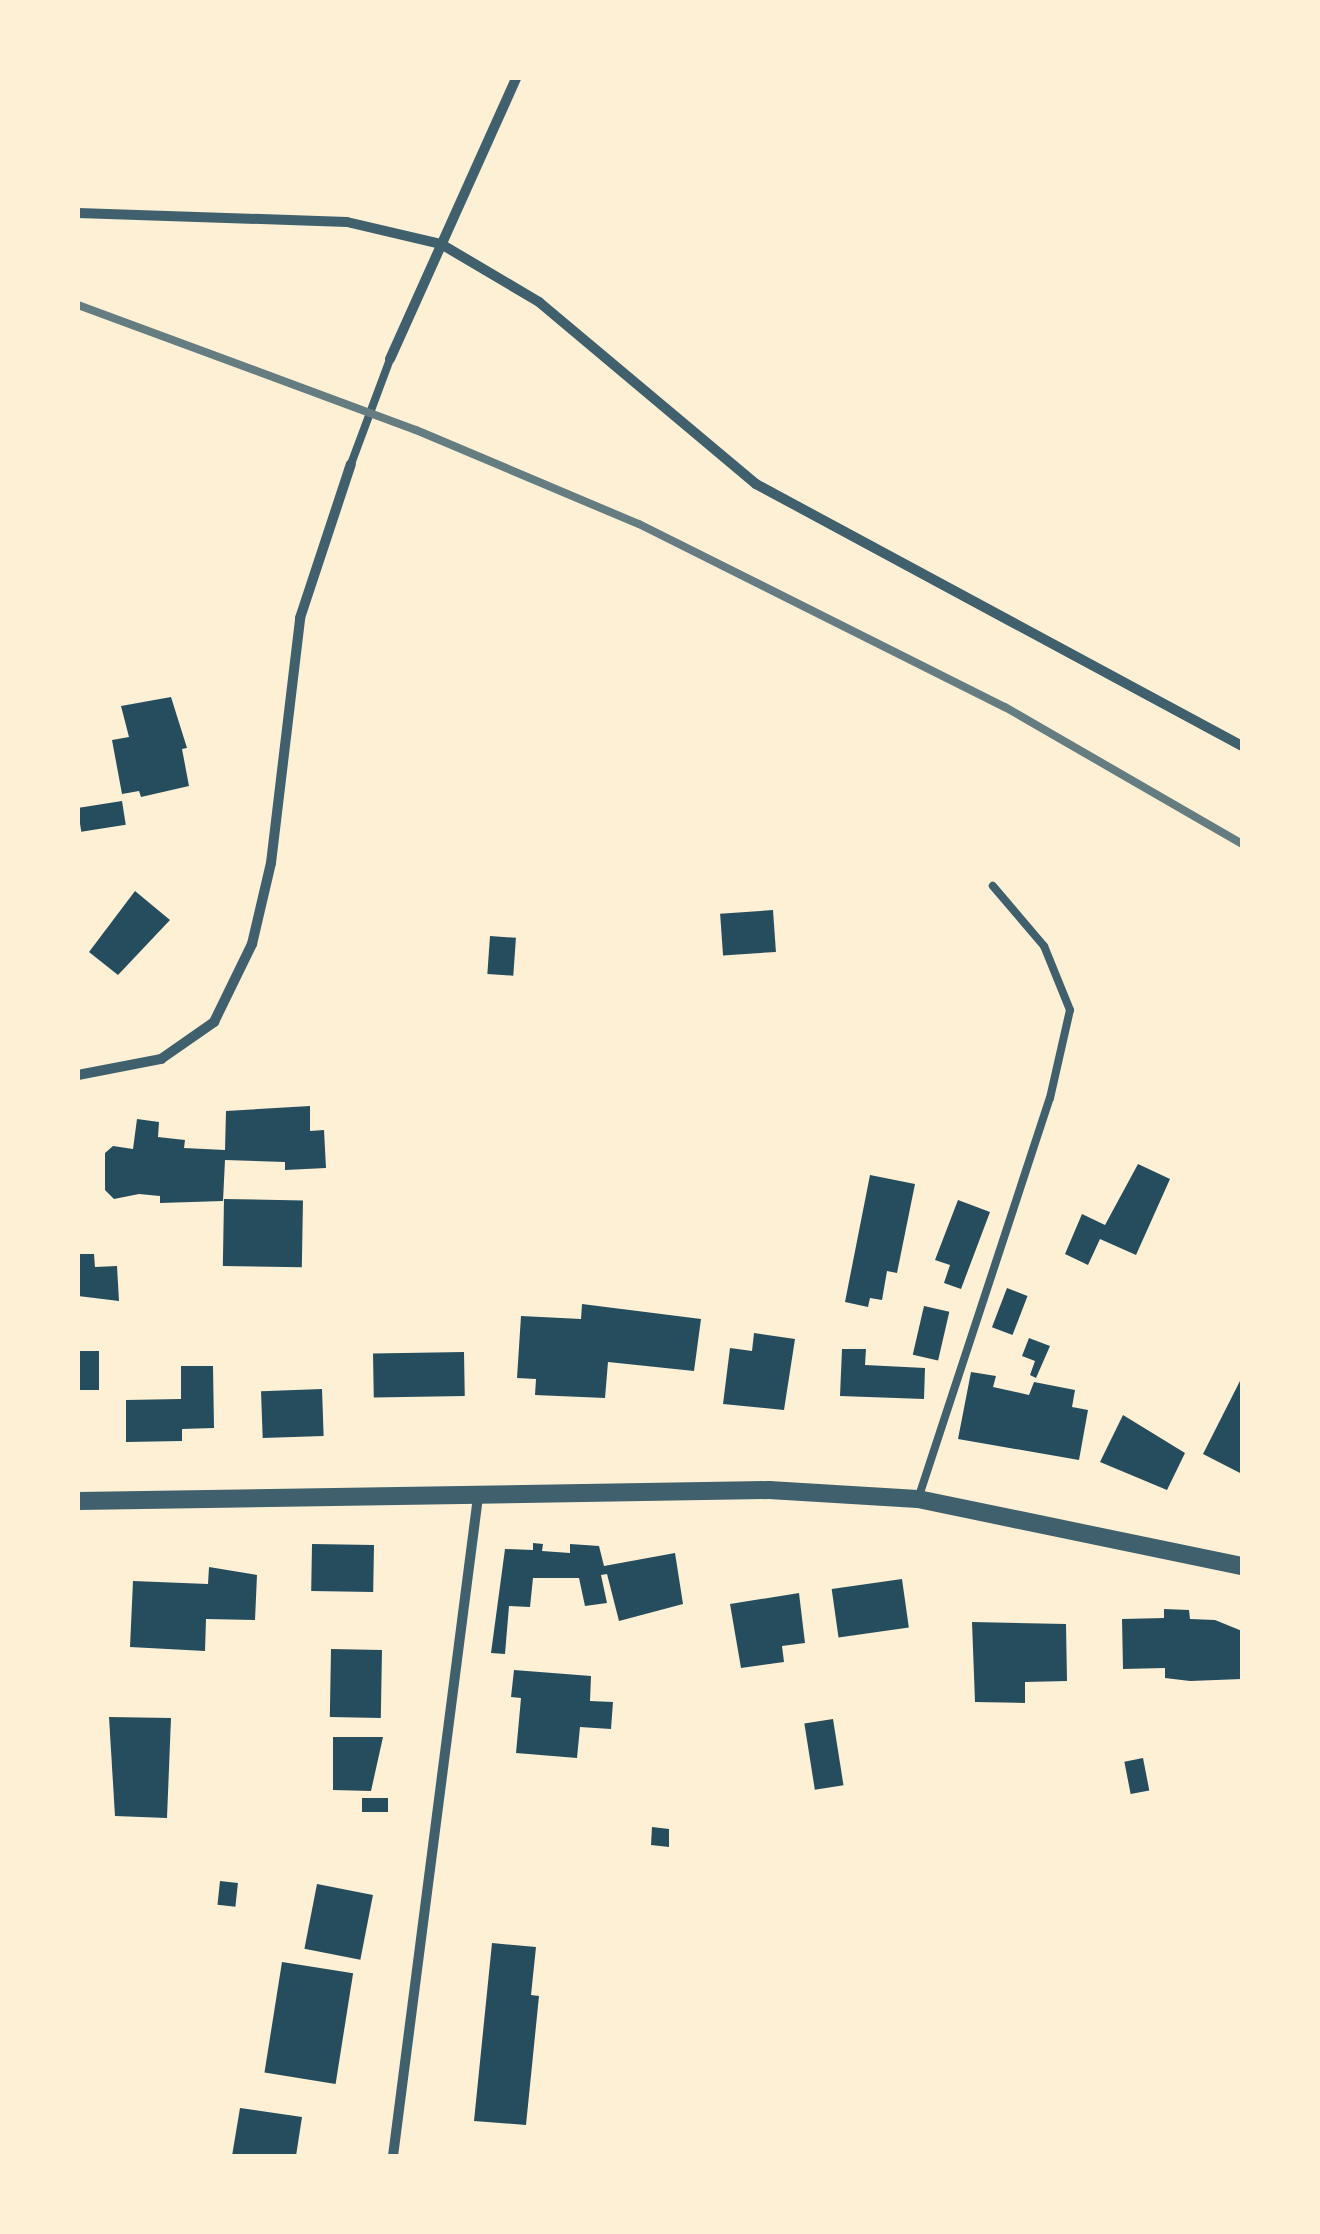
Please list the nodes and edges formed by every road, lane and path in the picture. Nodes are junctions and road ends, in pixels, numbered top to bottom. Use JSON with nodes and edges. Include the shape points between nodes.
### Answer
{"nodes":[{"id":1,"x":516,"y":78,"type":"edge"},
{"id":2,"x":78,"y":213,"type":"edge"},
{"id":3,"x":441,"y":244,"type":"junction"},
{"id":4,"x":390,"y":360,"type":"joint"},
{"id":5,"x":350,"y":464,"type":"joint"},
{"id":6,"x":1242,"y":746,"type":"edge"},
{"id":7,"x":993,"y":886,"type":"dead end"},
{"id":8,"x":78,"y":1075,"type":"edge"},
{"id":9,"x":478,"y":1497,"type":"junction"},
{"id":10,"x":918,"y":1499,"type":"junction"},
{"id":11,"x":78,"y":1501,"type":"edge"},
{"id":12,"x":1242,"y":1566,"type":"edge"},
{"id":13,"x":393,"y":2156,"type":"edge"}],
"edges":[{"from":1,"to":3,"type":"street"},
{"from":2,"to":3,"type":"street","via":[[347,222]]},
{"from":3,"to":4,"type":"street"},
{"from":3,"to":6,"type":"street","via":[[539,302],[756,484]]},
{"from":4,"to":5,"type":"lane"},
{"from":5,"to":8,"type":"street","via":[[300,618],[271,864],[252,944],[214,1022],[161,1059]]},
{"from":7,"to":10,"type":"lane","via":[[1044,946],[1070,1010],[1050,1098]]},
{"from":9,"to":10,"type":"street","via":[[769,1490]]},
{"from":9,"to":11,"type":"street"},
{"from":9,"to":13,"type":"street"},
{"from":10,"to":12,"type":"street"}]}
